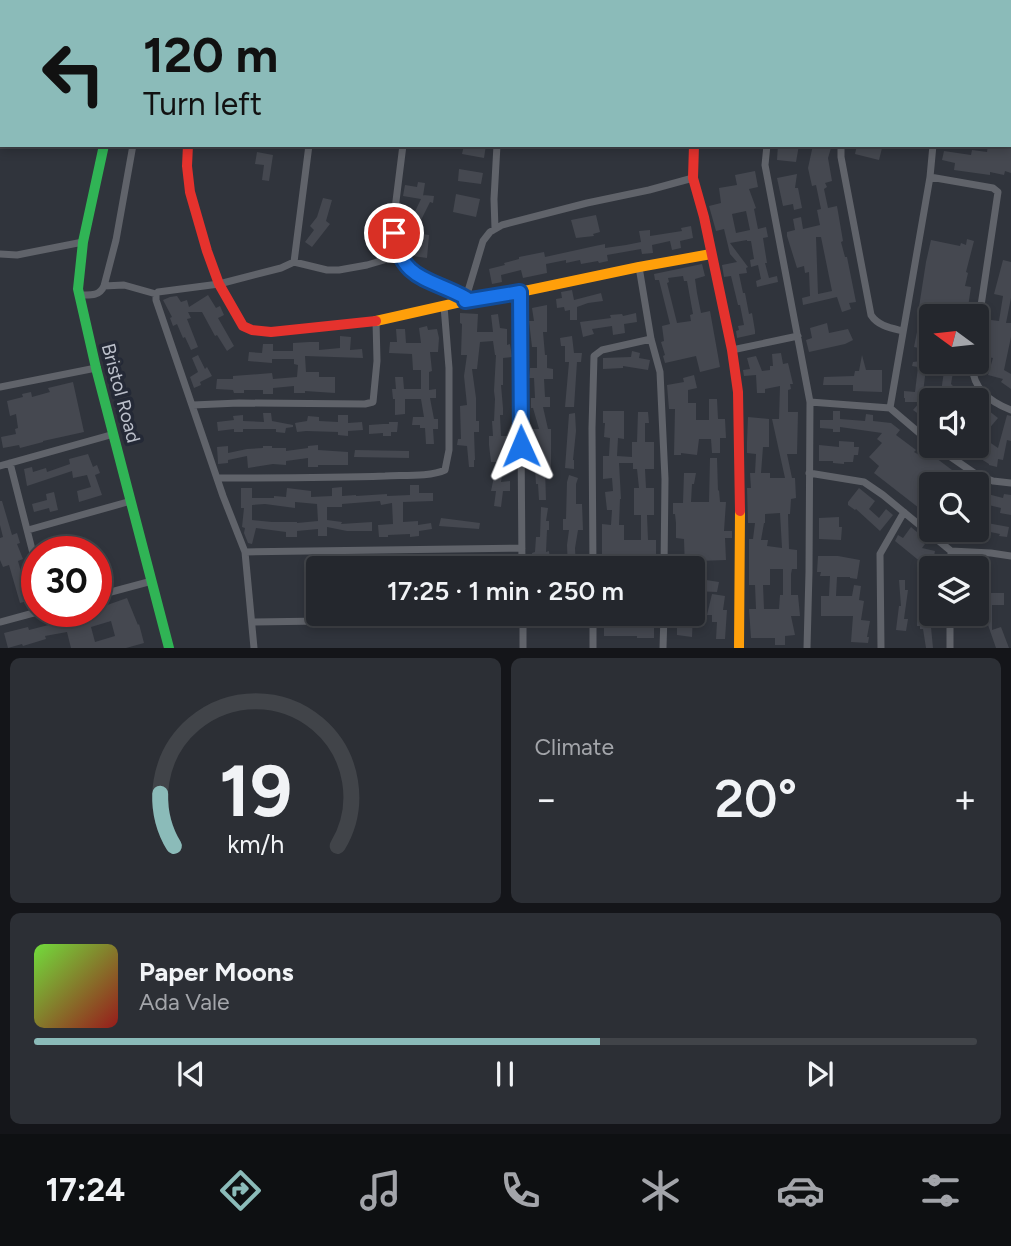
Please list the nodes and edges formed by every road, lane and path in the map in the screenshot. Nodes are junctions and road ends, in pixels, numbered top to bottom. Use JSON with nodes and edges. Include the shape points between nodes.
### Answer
{"nodes":[{"id":1,"x":104,"y":147,"type":"edge"},
{"id":2,"x":133,"y":147,"type":"edge"},
{"id":3,"x":188,"y":147,"type":"edge"},
{"id":4,"x":309,"y":147,"type":"edge"},
{"id":5,"x":403,"y":147,"type":"edge"},
{"id":6,"x":496,"y":147,"type":"edge"},
{"id":7,"x":694,"y":147,"type":"edge"},
{"id":8,"x":767,"y":147,"type":"edge"},
{"id":9,"x":841,"y":147,"type":"edge"},
{"id":10,"x":933,"y":147,"type":"edge"},
{"id":11,"x":930,"y":177,"type":"junction"},
{"id":12,"x":693,"y":178,"type":"junction"},
{"id":13,"x":495,"y":229,"type":"junction"},
{"id":14,"x":83,"y":242,"type":"junction"},
{"id":15,"x":0,"y":254,"type":"edge"},
{"id":16,"x":711,"y":254,"type":"junction"},
{"id":17,"x":401,"y":255,"type":"junction"},
{"id":18,"x":294,"y":262,"type":"junction"},
{"id":19,"x":639,"y":267,"type":"junction"},
{"id":20,"x":219,"y":284,"type":"junction"},
{"id":21,"x":104,"y":286,"type":"junction"},
{"id":22,"x":520,"y":292,"type":"junction"},
{"id":23,"x":156,"y":294,"type":"junction"},
{"id":24,"x":79,"y":295,"type":"junction"},
{"id":25,"x":465,"y":300,"type":"junction"},
{"id":26,"x":981,"y":304,"type":"edge"},
{"id":27,"x":444,"y":306,"type":"junction"},
{"id":28,"x":376,"y":321,"type":"junction"},
{"id":29,"x":902,"y":331,"type":"junction"},
{"id":30,"x":798,"y":336,"type":"junction"},
{"id":31,"x":651,"y":339,"type":"junction"},
{"id":32,"x":732,"y":350,"type":"junction"},
{"id":33,"x":96,"y":368,"type":"junction"},
{"id":34,"x":973,"y":374,"type":"edge"},
{"id":35,"x":0,"y":387,"type":"edge"},
{"id":36,"x":810,"y":402,"type":"junction"},
{"id":37,"x":193,"y":405,"type":"junction"},
{"id":38,"x":890,"y":408,"type":"junction"},
{"id":39,"x":1011,"y":410,"type":"edge"},
{"id":40,"x":919,"y":433,"type":"edge"},
{"id":41,"x":114,"y":434,"type":"junction"},
{"id":42,"x":952,"y":458,"type":"edge"},
{"id":43,"x":10,"y":463,"type":"junction"},
{"id":44,"x":0,"y":466,"type":"edge"},
{"id":45,"x":809,"y":473,"type":"junction"},
{"id":46,"x":217,"y":478,"type":"junction"},
{"id":47,"x":1011,"y":484,"type":"edge"},
{"id":48,"x":131,"y":501,"type":"junction"},
{"id":49,"x":904,"y":512,"type":"junction"},
{"id":50,"x":28,"y":530,"type":"junction"},
{"id":51,"x":29,"y":536,"type":"edge"},
{"id":52,"x":522,"y":548,"type":"junction"},
{"id":53,"x":951,"y":551,"type":"junction"},
{"id":54,"x":245,"y":552,"type":"junction"},
{"id":55,"x":522,"y":556,"type":"edge"},
{"id":56,"x":593,"y":556,"type":"edge"},
{"id":57,"x":664,"y":556,"type":"edge"},
{"id":58,"x":951,"y":556,"type":"edge"},
{"id":59,"x":1011,"y":556,"type":"edge"},
{"id":60,"x":152,"y":581,"type":"junction"},
{"id":61,"x":112,"y":592,"type":"edge"},
{"id":62,"x":21,"y":616,"type":"edge"},
{"id":63,"x":306,"y":621,"type":"edge"},
{"id":64,"x":0,"y":622,"type":"edge"},
{"id":65,"x":252,"y":622,"type":"junction"},
{"id":66,"x":523,"y":626,"type":"edge"},
{"id":67,"x":593,"y":626,"type":"edge"},
{"id":68,"x":664,"y":626,"type":"edge"},
{"id":69,"x":950,"y":626,"type":"edge"},
{"id":70,"x":169,"y":648,"type":"edge"},
{"id":71,"x":254,"y":648,"type":"edge"},
{"id":72,"x":523,"y":648,"type":"edge"},
{"id":73,"x":593,"y":648,"type":"edge"},
{"id":74,"x":663,"y":648,"type":"edge"},
{"id":75,"x":739,"y":648,"type":"edge"},
{"id":76,"x":807,"y":648,"type":"edge"},
{"id":77,"x":881,"y":648,"type":"edge"},
{"id":78,"x":950,"y":648,"type":"edge"}],
"edges":[{"from":1,"to":14,"type":"street","name":"Bristol Road"},
{"from":2,"to":21,"type":"street"},
{"from":3,"to":20,"type":"street","via":[[190,192]]},
{"from":4,"to":18,"type":"street"},
{"from":5,"to":17,"type":"street","via":[[393,225]]},
{"from":6,"to":13,"type":"street"},
{"from":7,"to":12,"type":"street"},
{"from":8,"to":30,"type":"street","via":[[765,165]]},
{"from":9,"to":29,"type":"street","via":[[872,315],[880,324]]},
{"from":10,"to":11,"type":"street"},
{"from":11,"to":26,"type":"street","via":[[998,192]]},
{"from":11,"to":29,"type":"street"},
{"from":12,"to":13,"type":"street"},
{"from":12,"to":16,"type":"street"},
{"from":13,"to":25,"type":"street","via":[[481,244]]},
{"from":14,"to":15,"type":"street","via":[[22,255]]},
{"from":14,"to":24,"type":"street","name":"Bristol Road"},
{"from":16,"to":19,"type":"street"},
{"from":16,"to":32,"type":"street"},
{"from":17,"to":18,"type":"street","via":[[339,270]]},
{"from":17,"to":25,"type":"street","via":[[414,273]]},
{"from":18,"to":20,"type":"street"},
{"from":19,"to":22,"type":"street"},
{"from":19,"to":31,"type":"street"},
{"from":20,"to":23,"type":"street"},
{"from":20,"to":28,"type":"street","via":[[243,326],[252,330]]},
{"from":21,"to":23,"type":"street","via":[[124,285]]},
{"from":21,"to":24,"type":"street","via":[[98,295]]},
{"from":22,"to":25,"type":"street"},
{"from":22,"to":52,"type":"street"},
{"from":23,"to":37,"type":"street"},
{"from":24,"to":33,"type":"street","name":"Bristol Road"},
{"from":25,"to":27,"type":"street"},
{"from":27,"to":28,"type":"street"},
{"from":27,"to":46,"type":"street","via":[[449,368],[445,470],[384,476]]},
{"from":28,"to":37,"type":"street","via":[[373,402]]},
{"from":29,"to":38,"type":"street"},
{"from":30,"to":32,"type":"street"},
{"from":30,"to":36,"type":"street"},
{"from":31,"to":56,"type":"street","via":[[593,356]]},
{"from":31,"to":57,"type":"street","via":[[660,372]]},
{"from":32,"to":75,"type":"street","via":[[739,423]]},
{"from":33,"to":35,"type":"street"},
{"from":33,"to":41,"type":"street","name":"Bristol Road"},
{"from":34,"to":39,"type":"street","via":[[982,392]]},
{"from":36,"to":38,"type":"street"},
{"from":36,"to":45,"type":"street"},
{"from":37,"to":46,"type":"street"},
{"from":38,"to":40,"type":"street"},
{"from":41,"to":43,"type":"street"},
{"from":41,"to":48,"type":"street","name":"Bristol Road"},
{"from":42,"to":47,"type":"street","via":[[976,475]]},
{"from":43,"to":44,"type":"street"},
{"from":43,"to":50,"type":"street"},
{"from":45,"to":49,"type":"street","via":[[864,482]]},
{"from":45,"to":76,"type":"street"},
{"from":46,"to":54,"type":"street"},
{"from":48,"to":50,"type":"street"},
{"from":48,"to":60,"type":"street","name":"Bristol Road"},
{"from":49,"to":53,"type":"street"},
{"from":49,"to":77,"type":"street","via":[[880,554]]},
{"from":50,"to":51,"type":"street"},
{"from":52,"to":54,"type":"street"},
{"from":52,"to":55,"type":"street"},
{"from":53,"to":58,"type":"street"},
{"from":53,"to":59,"type":"street"},
{"from":54,"to":65,"type":"street"},
{"from":60,"to":61,"type":"street"},
{"from":60,"to":70,"type":"street","name":"Bristol Road"},
{"from":62,"to":64,"type":"street"},
{"from":63,"to":65,"type":"street"},
{"from":65,"to":71,"type":"street"},
{"from":66,"to":72,"type":"street"},
{"from":67,"to":73,"type":"street"},
{"from":68,"to":74,"type":"street"},
{"from":69,"to":78,"type":"street"}]}
